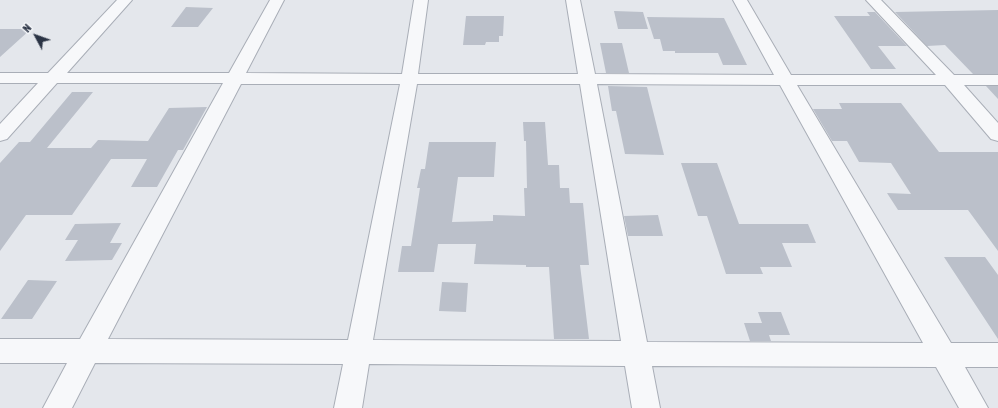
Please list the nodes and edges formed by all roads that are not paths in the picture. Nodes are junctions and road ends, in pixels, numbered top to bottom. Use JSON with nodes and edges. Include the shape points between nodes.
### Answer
{"nodes":[{"id":1,"x":125,"y":0,"type":"edge"},
{"id":2,"x":277,"y":0,"type":"edge"},
{"id":3,"x":421,"y":0,"type":"edge"},
{"id":4,"x":572,"y":0,"type":"edge"},
{"id":5,"x":740,"y":0,"type":"edge"},
{"id":6,"x":874,"y":0,"type":"edge"},
{"id":7,"x":0,"y":78,"type":"edge"},
{"id":8,"x":52,"y":78,"type":"junction"},
{"id":9,"x":233,"y":79,"type":"junction"},
{"id":10,"x":410,"y":79,"type":"junction"},
{"id":11,"x":588,"y":79,"type":"junction"},
{"id":12,"x":786,"y":79,"type":"junction"},
{"id":13,"x":998,"y":80,"type":"edge"},
{"id":14,"x":951,"y":81,"type":"junction"},
{"id":15,"x":0,"y":135,"type":"edge"},
{"id":16,"x":998,"y":135,"type":"edge"},
{"id":17,"x":0,"y":351,"type":"edge"},
{"id":18,"x":87,"y":351,"type":"junction"},
{"id":19,"x":359,"y":353,"type":"junction"},
{"id":20,"x":636,"y":354,"type":"junction"},
{"id":21,"x":943,"y":354,"type":"junction"},
{"id":22,"x":998,"y":355,"type":"edge"},
{"id":23,"x":57,"y":408,"type":"edge"},
{"id":24,"x":348,"y":408,"type":"edge"},
{"id":25,"x":646,"y":408,"type":"edge"},
{"id":26,"x":974,"y":408,"type":"edge"}],
"edges":[{"from":1,"to":8,"type":"street"},
{"from":2,"to":9,"type":"street"},
{"from":3,"to":10,"type":"street"},
{"from":4,"to":11,"type":"street"},
{"from":5,"to":12,"type":"street"},
{"from":6,"to":14,"type":"street"},
{"from":7,"to":8,"type":"street"},
{"from":8,"to":9,"type":"street"},
{"from":8,"to":15,"type":"street"},
{"from":9,"to":10,"type":"street"},
{"from":9,"to":18,"type":"street"},
{"from":10,"to":11,"type":"street"},
{"from":10,"to":19,"type":"street"},
{"from":11,"to":12,"type":"street"},
{"from":11,"to":20,"type":"street"},
{"from":12,"to":14,"type":"street"},
{"from":12,"to":21,"type":"street"},
{"from":13,"to":14,"type":"street"},
{"from":14,"to":16,"type":"street"},
{"from":17,"to":18,"type":"street"},
{"from":18,"to":19,"type":"street"},
{"from":18,"to":23,"type":"street"},
{"from":19,"to":20,"type":"street"},
{"from":19,"to":24,"type":"street"},
{"from":20,"to":21,"type":"street"},
{"from":20,"to":25,"type":"street"},
{"from":21,"to":22,"type":"street"},
{"from":21,"to":26,"type":"street"}]}
